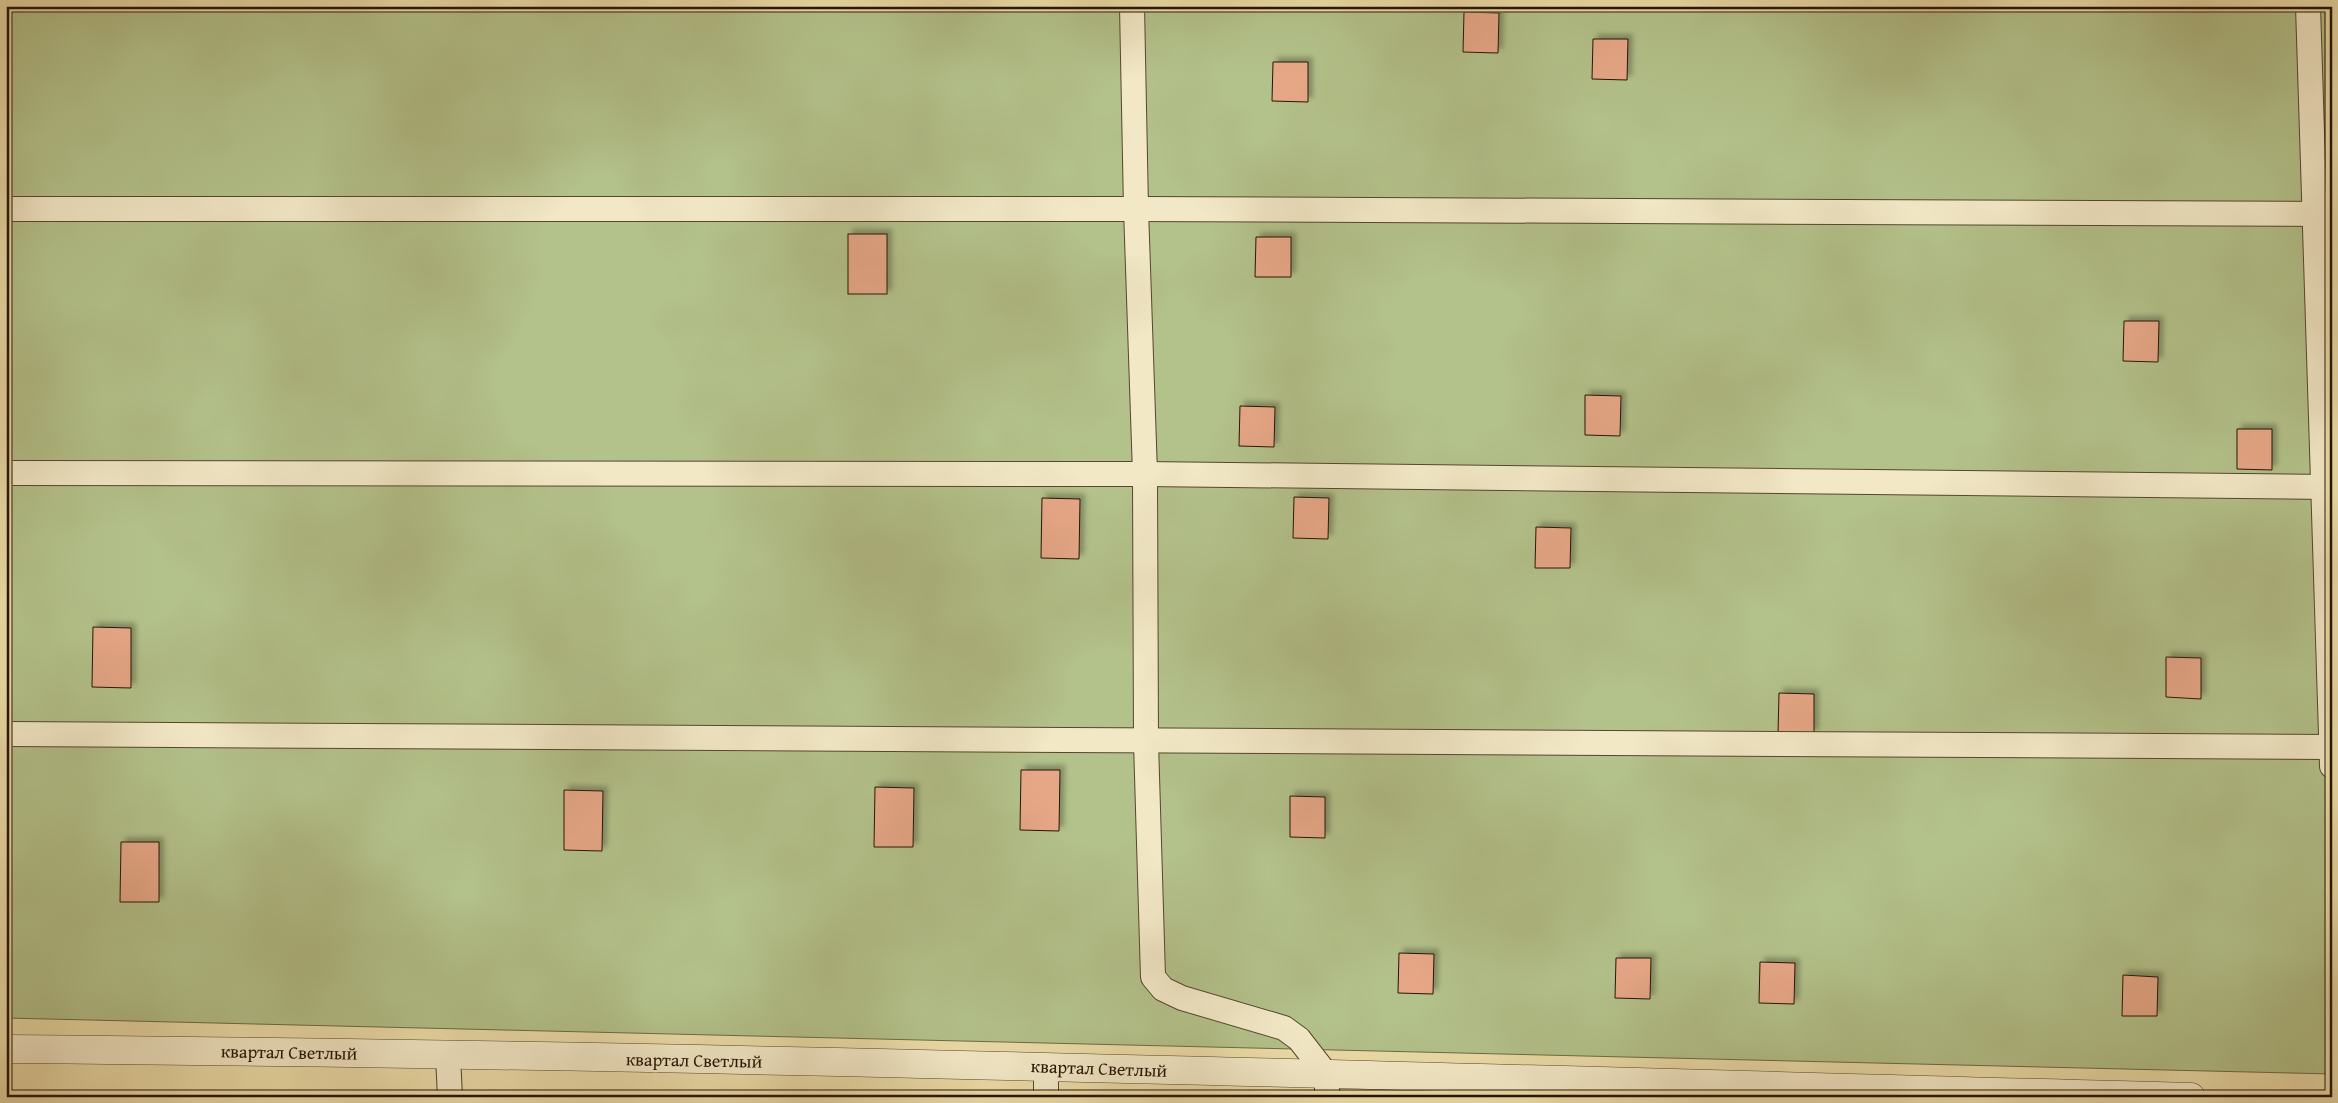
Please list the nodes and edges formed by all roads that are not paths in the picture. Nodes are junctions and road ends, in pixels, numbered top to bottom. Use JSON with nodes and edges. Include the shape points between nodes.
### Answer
{"nodes":[{"id":1,"x":1132,"y":6,"type":"edge"},
{"id":2,"x":2308,"y":6,"type":"edge"},
{"id":3,"x":6,"y":209,"type":"edge"},
{"id":4,"x":1136,"y":209,"type":"junction"},
{"id":5,"x":2323,"y":214,"type":"edge"},
{"id":6,"x":6,"y":473,"type":"edge"},
{"id":7,"x":1145,"y":474,"type":"junction"},
{"id":8,"x":2327,"y":487,"type":"edge"},
{"id":9,"x":6,"y":734,"type":"edge"},
{"id":10,"x":1146,"y":742,"type":"junction"},
{"id":11,"x":2331,"y":754,"type":"edge"},
{"id":12,"x":6,"y":1049,"type":"edge"},
{"id":13,"x":448,"y":1056,"type":"junction"},
{"id":14,"x":1046,"y":1066,"type":"junction"},
{"id":15,"x":1327,"y":1086,"type":"edge"},
{"id":16,"x":450,"y":1097,"type":"edge"},
{"id":17,"x":1046,"y":1097,"type":"edge"},
{"id":18,"x":2191,"y":1097,"type":"edge"}],
"edges":[{"from":1,"to":4,"type":"lane"},
{"from":2,"to":5,"type":"lane"},
{"from":3,"to":4,"type":"lane"},
{"from":4,"to":5,"type":"lane"},
{"from":4,"to":7,"type":"lane"},
{"from":5,"to":8,"type":"lane"},
{"from":6,"to":7,"type":"lane"},
{"from":7,"to":8,"type":"lane"},
{"from":7,"to":10,"type":"lane"},
{"from":8,"to":11,"type":"lane"},
{"from":9,"to":10,"type":"lane"},
{"from":10,"to":11,"type":"lane"},
{"from":10,"to":15,"type":"lane","via":[[1153,977],[1163,989],[1182,998],[1284,1028],[1298,1039]]},
{"from":12,"to":13,"type":"street","name":"квартал Светлый"},
{"from":13,"to":14,"type":"street","name":"квартал Светлый"},
{"from":13,"to":16,"type":"lane"},
{"from":14,"to":15,"type":"street","name":"квартал Светлый"},
{"from":14,"to":17,"type":"lane"},
{"from":15,"to":18,"type":"street","name":"квартал Светлый"}]}
